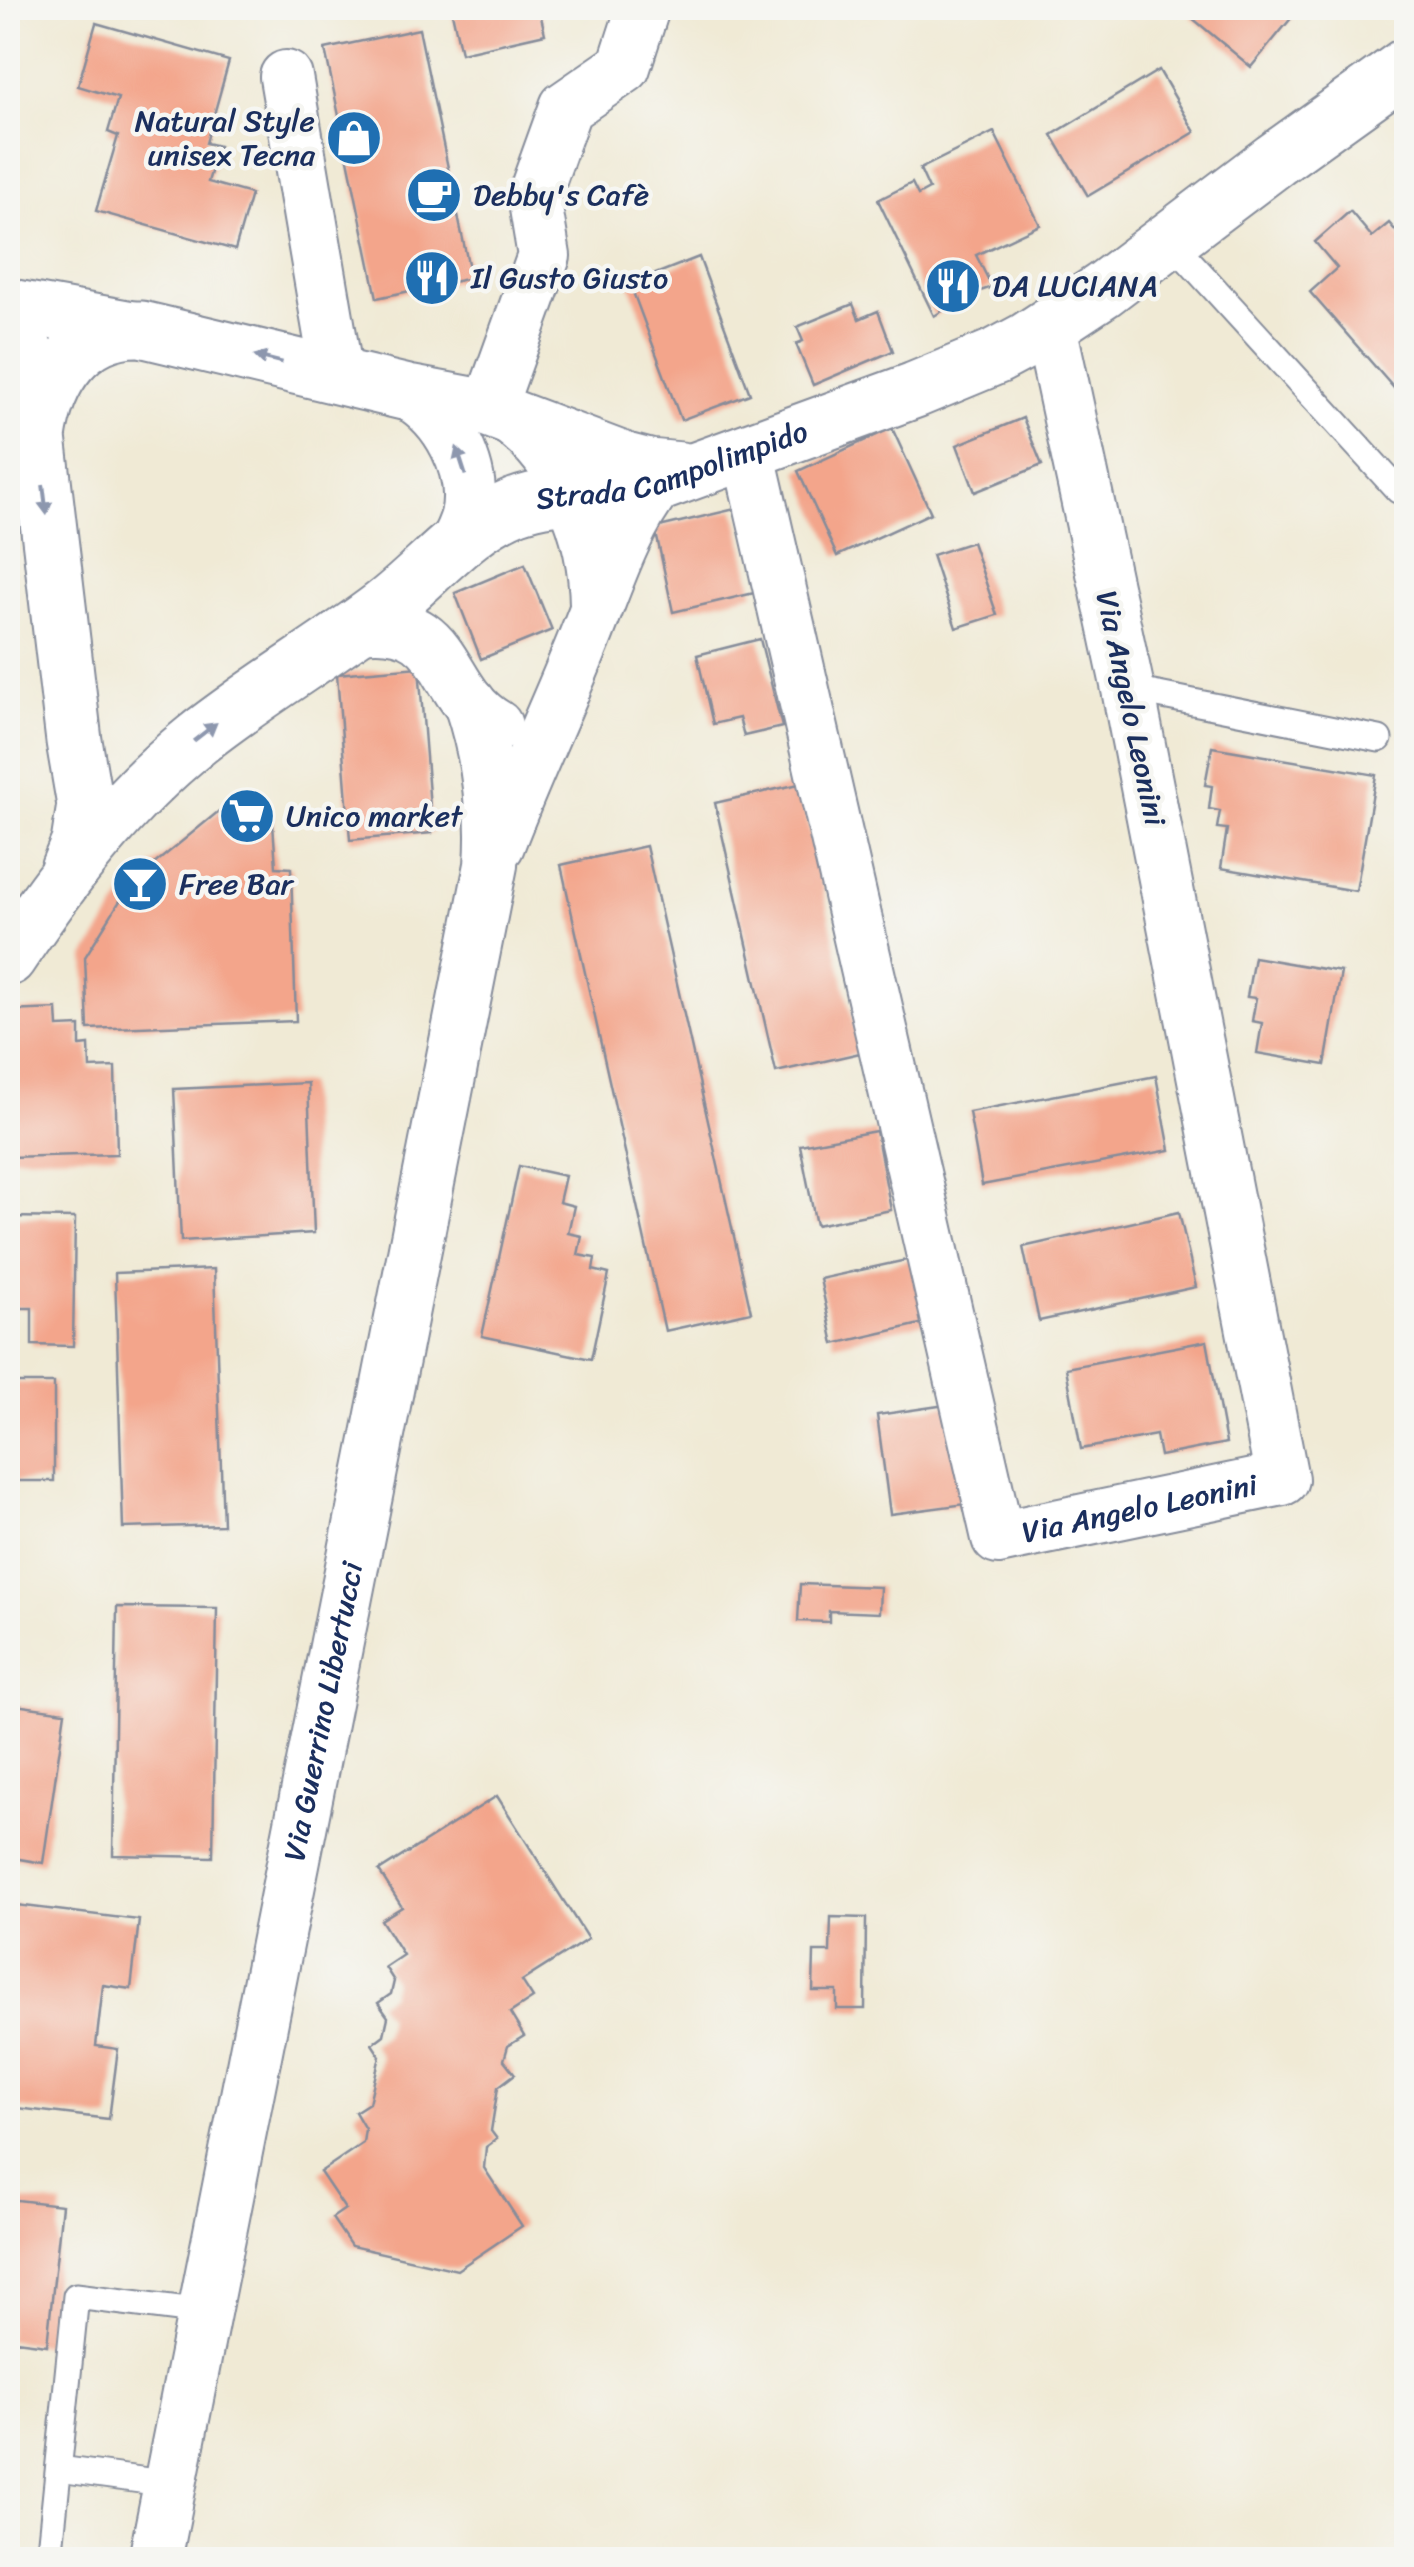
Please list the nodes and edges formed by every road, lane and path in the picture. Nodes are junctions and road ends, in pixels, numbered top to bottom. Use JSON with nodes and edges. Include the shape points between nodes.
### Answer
{"nodes":[{"id":1,"x":643,"y":8,"type":"edge"},
{"id":2,"x":1406,"y":66,"type":"edge"},
{"id":3,"x":286,"y":76,"type":"dead end"},
{"id":4,"x":1170,"y":240,"type":"junction"},
{"id":5,"x":8,"y":305,"type":"edge"},
{"id":6,"x":8,"y":315,"type":"edge"},
{"id":7,"x":1050,"y":326,"type":"junction"},
{"id":8,"x":141,"y":328,"type":"junction"},
{"id":9,"x":337,"y":376,"type":"junction"},
{"id":10,"x":408,"y":393,"type":"junction"},
{"id":11,"x":496,"y":412,"type":"junction"},
{"id":12,"x":38,"y":436,"type":"junction"},
{"id":13,"x":702,"y":468,"type":"junction"},
{"id":14,"x":1398,"y":490,"type":"dead end"},
{"id":15,"x":571,"y":495,"type":"junction"},
{"id":16,"x":454,"y":546,"type":"junction"},
{"id":17,"x":596,"y":612,"type":"junction"},
{"id":18,"x":359,"y":626,"type":"junction"},
{"id":19,"x":1128,"y":689,"type":"junction"},
{"id":20,"x":470,"y":704,"type":"junction"},
{"id":21,"x":554,"y":713,"type":"junction"},
{"id":22,"x":1379,"y":739,"type":"dead end"},
{"id":23,"x":74,"y":740,"type":"junction"},
{"id":24,"x":155,"y":776,"type":"junction"},
{"id":25,"x":491,"y":865,"type":"junction"},
{"id":26,"x":64,"y":877,"type":"junction"},
{"id":27,"x":8,"y":958,"type":"edge"},
{"id":28,"x":203,"y":2312,"type":"junction"},
{"id":29,"x":59,"y":2469,"type":"junction"},
{"id":30,"x":170,"y":2484,"type":"junction"},
{"id":31,"x":50,"y":2560,"type":"edge"},
{"id":32,"x":155,"y":2560,"type":"edge"}],
"edges":[{"from":1,"to":11,"type":"street","via":[[624,66],[566,106],[534,196],[544,256]]},
{"from":2,"to":4,"type":"street","name":"Strada Campolimpido"},
{"from":3,"to":9,"type":"street"},
{"from":4,"to":7,"type":"street","name":"Strada Campolimpido"},
{"from":4,"to":14,"type":"lane"},
{"from":5,"to":8,"type":"street"},
{"from":6,"to":12,"type":"street","via":[[28,354]]},
{"from":7,"to":13,"type":"street","name":"Strada Campolimpido","via":[[915,390]]},
{"from":7,"to":19,"type":"street","name":"Via Angelo Leonini"},
{"from":9,"to":8,"type":"street","one_way":true},
{"from":8,"to":12,"type":"street","via":[[109,332],[69,360],[45,402]]},
{"from":9,"to":10,"type":"street"},
{"from":10,"to":11,"type":"street"},
{"from":16,"to":10,"type":"street","one_way":true,"via":[[469,500],[458,451],[436,413]]},
{"from":11,"to":13,"type":"street","via":[[638,464]]},
{"from":11,"to":15,"type":"street","name":"Via Guerrino Libertucci","via":[[539,443]]},
{"from":12,"to":23,"type":"street","one_way":true},
{"from":13,"to":15,"type":"street","name":"Strada Campolimpido","via":[[625,490]]},
{"from":13,"to":17,"type":"street","name":"Via Guerrino Libertucci","via":[[639,509]]},
{"from":13,"to":19,"type":"street","name":"Via Angelo Leonini","via":[[998,1538],[1282,1479]]},
{"from":15,"to":16,"type":"street","name":"Strada Campolimpido","via":[[512,508]]},
{"from":15,"to":17,"type":"street","name":"Via Guerrino Libertucci","via":[[593,564]]},
{"from":16,"to":18,"type":"street","name":"Strada Campolimpido"},
{"from":17,"to":21,"type":"street","name":"Via Guerrino Libertucci"},
{"from":18,"to":20,"type":"street","name":"Via Guerrino Libertucci","via":[[400,626],[428,642]]},
{"from":24,"to":18,"type":"street","name":"Strada Campolimpido","one_way":true,"via":[[234,710]]},
{"from":19,"to":22,"type":"lane"},
{"from":20,"to":21,"type":"street","name":"Via Guerrino Libertucci","via":[[502,730],[537,727]]},
{"from":20,"to":25,"type":"street","name":"Via Guerrino Libertucci","via":[[492,801]]},
{"from":21,"to":25,"type":"street","name":"Via Guerrino Libertucci"},
{"from":23,"to":24,"type":"street","via":[[100,769],[136,779]]},
{"from":23,"to":26,"type":"street","via":[[84,826]]},
{"from":24,"to":26,"type":"street","name":"Strada Campolimpido"},
{"from":25,"to":28,"type":"street","name":"Via Guerrino Libertucci"},
{"from":26,"to":27,"type":"street","name":"Strada Campolimpido"},
{"from":28,"to":29,"type":"lane","via":[[76,2296]]},
{"from":28,"to":30,"type":"street","name":"Via Guerrino Libertucci"},
{"from":29,"to":30,"type":"lane"},
{"from":29,"to":31,"type":"lane"},
{"from":30,"to":32,"type":"street","name":"Via Guerrino Libertucci"}]}
